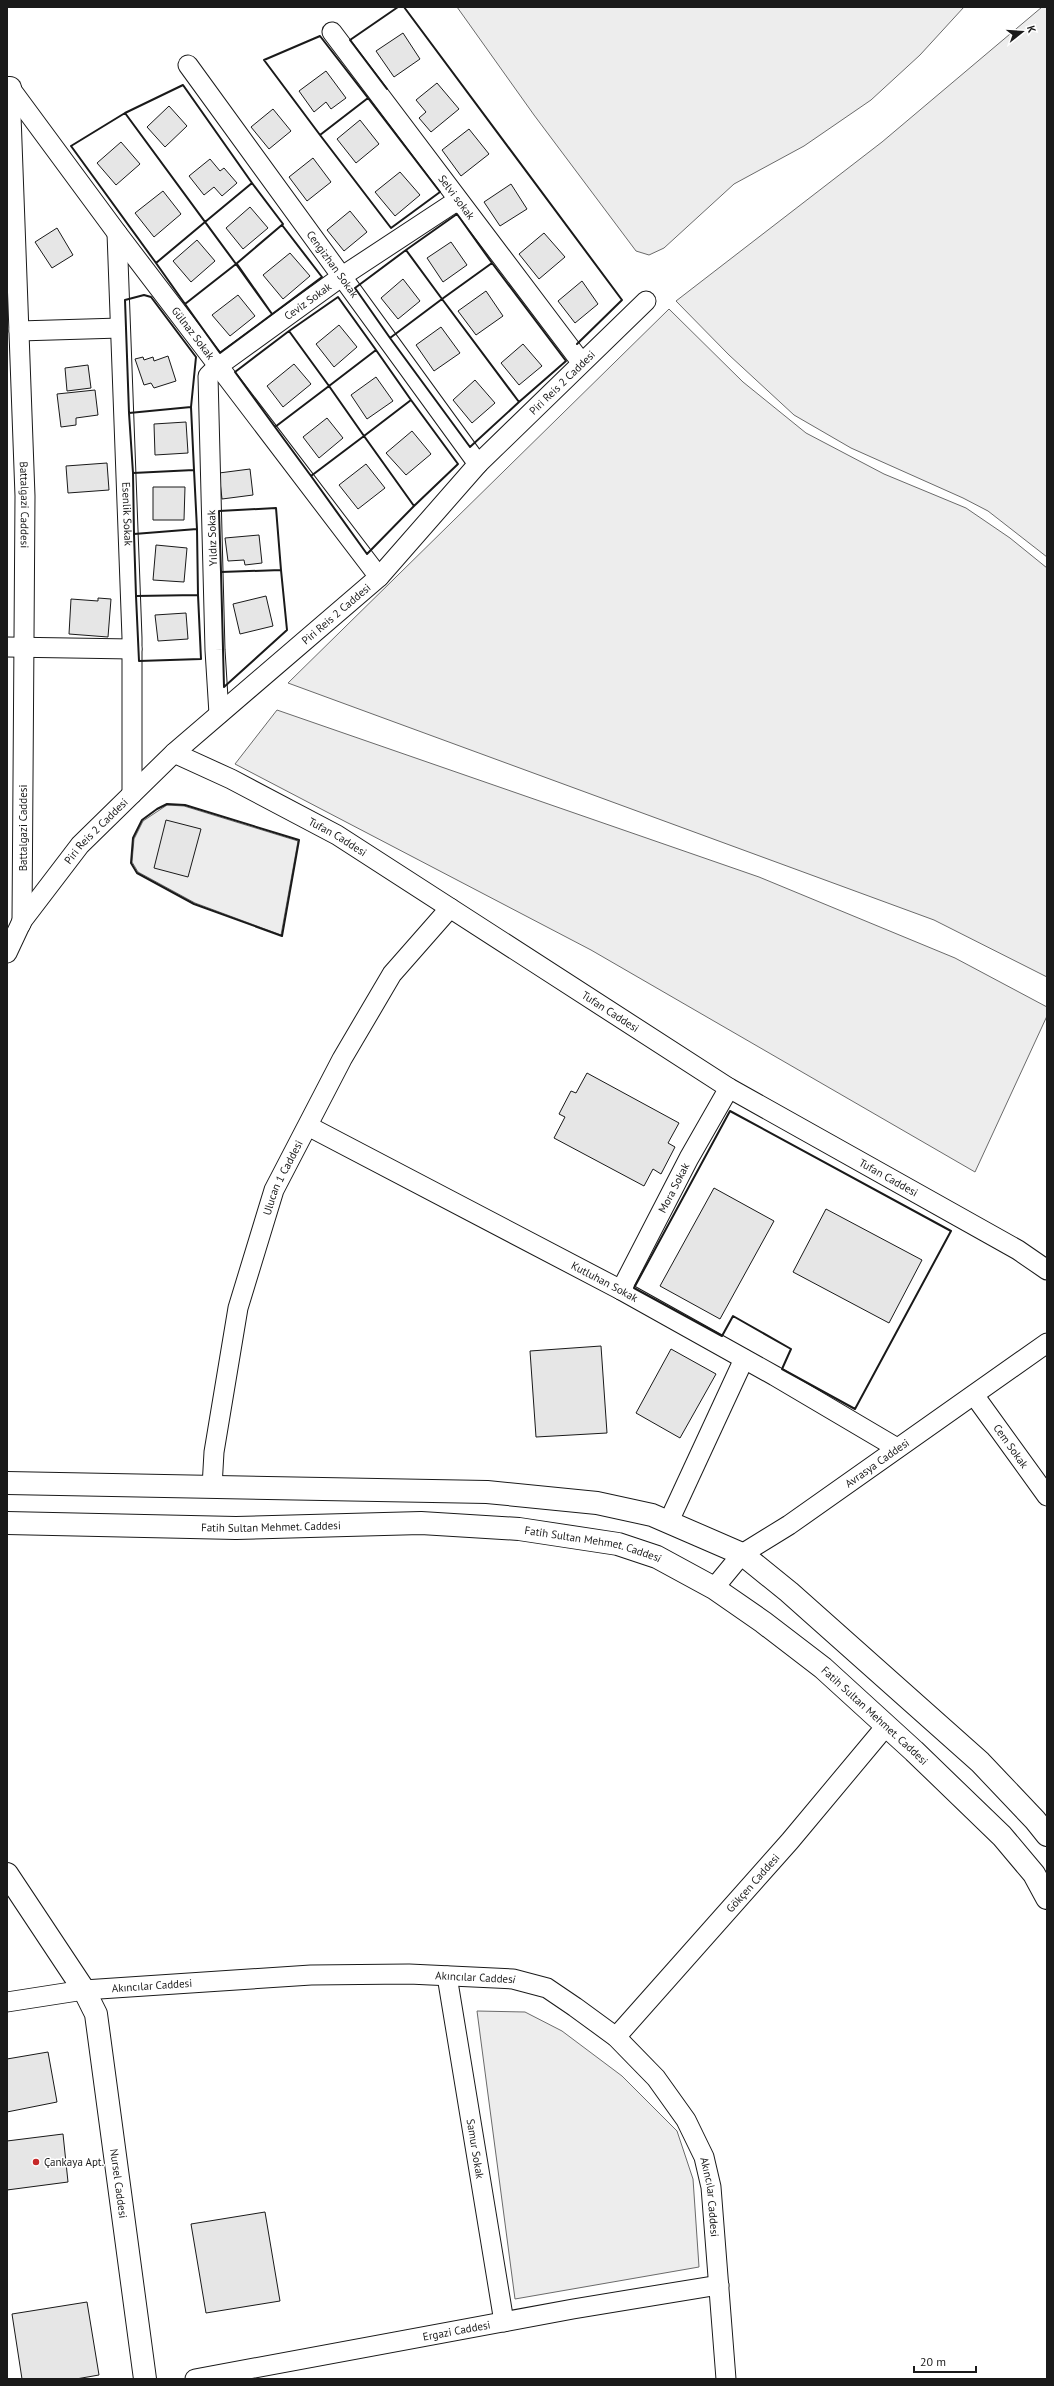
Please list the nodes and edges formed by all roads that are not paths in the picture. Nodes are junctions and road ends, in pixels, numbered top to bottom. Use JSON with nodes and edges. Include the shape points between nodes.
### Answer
{"nodes":[{"id":1,"x":332,"y":32,"type":"dead end"},
{"id":2,"x":188,"y":65,"type":"dead end"},
{"id":3,"x":8,"y":88,"type":"edge"},
{"id":4,"x":458,"y":200,"type":"junction"},
{"id":5,"x":117,"y":233,"type":"junction"},
{"id":6,"x":341,"y":277,"type":"junction"},
{"id":7,"x":646,"y":301,"type":"dead end"},
{"id":8,"x":120,"y":328,"type":"junction"},
{"id":9,"x":19,"y":331,"type":"junction"},
{"id":10,"x":581,"y":362,"type":"junction"},
{"id":11,"x":218,"y":366,"type":"junction"},
{"id":12,"x":15,"y":416,"type":"edge"},
{"id":13,"x":478,"y":464,"type":"junction"},
{"id":14,"x":379,"y":577,"type":"junction"},
{"id":15,"x":15,"y":646,"type":"edge"},
{"id":16,"x":132,"y":649,"type":"junction"},
{"id":17,"x":219,"y":714,"type":"junction"},
{"id":18,"x":174,"y":753,"type":"junction"},
{"id":19,"x":132,"y":794,"type":"junction"},
{"id":20,"x":450,"y":908,"type":"junction"},
{"id":21,"x":22,"y":921,"type":"junction"},
{"id":22,"x":7,"y":941,"type":"edge"},
{"id":23,"x":7,"y":953,"type":"edge"},
{"id":24,"x":729,"y":1088,"type":"junction"},
{"id":25,"x":308,"y":1126,"type":"junction"},
{"id":26,"x":1047,"y":1270,"type":"edge"},
{"id":27,"x":621,"y":1290,"type":"junction"},
{"id":28,"x":1047,"y":1343,"type":"edge"},
{"id":29,"x":744,"y":1359,"type":"junction"},
{"id":30,"x":974,"y":1395,"type":"junction"},
{"id":31,"x":897,"y":1448,"type":"junction"},
{"id":32,"x":7,"y":1483,"type":"edge"},
{"id":33,"x":212,"y":1488,"type":"junction"},
{"id":34,"x":1047,"y":1498,"type":"edge"},
{"id":35,"x":669,"y":1522,"type":"junction"},
{"id":36,"x":7,"y":1523,"type":"edge"},
{"id":37,"x":742,"y":1554,"type":"junction"},
{"id":38,"x":714,"y":1588,"type":"junction"},
{"id":39,"x":886,"y":1726,"type":"junction"},
{"id":40,"x":1047,"y":1835,"type":"edge"},
{"id":41,"x":7,"y":1874,"type":"edge"},
{"id":42,"x":1047,"y":1898,"type":"edge"},
{"id":43,"x":447,"y":1976,"type":"junction"},
{"id":44,"x":84,"y":1990,"type":"junction"},
{"id":45,"x":7,"y":2002,"type":"edge"},
{"id":46,"x":616,"y":2037,"type":"junction"},
{"id":47,"x":719,"y":2285,"type":"junction"},
{"id":48,"x":504,"y":2322,"type":"junction"},
{"id":49,"x":146,"y":2379,"type":"edge"},
{"id":50,"x":195,"y":2379,"type":"edge"},
{"id":51,"x":726,"y":2379,"type":"edge"}],
"edges":[{"from":1,"to":4,"type":"street","name":"Selvi sokak"},
{"from":2,"to":6,"type":"street","name":"Cengizhan Sokak"},
{"from":3,"to":5,"type":"street","name":"Gülnaz Sokak"},
{"from":3,"to":9,"type":"street","name":"Battalgazi Caddesi"},
{"from":4,"to":6,"type":"street","name":"Ceviz Sokak"},
{"from":4,"to":10,"type":"street","name":"Selvi sokak"},
{"from":5,"to":8,"type":"street","name":"Esenlik Sokak"},
{"from":5,"to":11,"type":"street","name":"Gülnaz Sokak"},
{"from":6,"to":11,"type":"street","name":"Ceviz Sokak"},
{"from":6,"to":13,"type":"street","name":"Cengizhan Sokak"},
{"from":7,"to":10,"type":"street","name":"Piri Reis 2 Caddesi"},
{"from":8,"to":9,"type":"street"},
{"from":8,"to":16,"type":"street","name":"Esenlik Sokak"},
{"from":9,"to":12,"type":"street","name":"Battalgazi Caddesi"},
{"from":10,"to":13,"type":"street","name":"Piri Reis 2 Caddesi"},
{"from":11,"to":14,"type":"street","name":"Gülnaz Sokak"},
{"from":11,"to":17,"type":"street","name":"Yıldız Sokak","via":[[208,376]]},
{"from":12,"to":15,"type":"street","name":"Battalgazi Caddesi","via":[[25,496]]},
{"from":13,"to":14,"type":"street","name":"Piri Reis 2 Caddesi"},
{"from":14,"to":17,"type":"street","name":"Piri Reis 2 Caddesi"},
{"from":15,"to":16,"type":"street"},
{"from":15,"to":21,"type":"street","name":"Battalgazi Caddesi"},
{"from":16,"to":19,"type":"street","name":"Esenlik Sokak"},
{"from":17,"to":18,"type":"street","name":"Piri Reis 2 Caddesi"},
{"from":18,"to":19,"type":"street","name":"Piri Reis 2 Caddesi"},
{"from":18,"to":20,"type":"street","name":"Tufan Caddesi","via":[[231,779],[337,835]]},
{"from":19,"to":21,"type":"street","name":"Piri Reis 2 Caddesi","via":[[80,845]]},
{"from":20,"to":24,"type":"street","name":"Tufan Caddesi"},
{"from":20,"to":25,"type":"street","name":"Ulucan 1 Caddesi","via":[[392,974],[342,1059]]},
{"from":21,"to":22,"type":"street","name":"Piri Reis 2 Caddesi"},
{"from":21,"to":23,"type":"street","name":"Piri Reis 2 Caddesi"},
{"from":24,"to":26,"type":"street","name":"Tufan Caddesi","via":[[1018,1250]]},
{"from":24,"to":27,"type":"street","name":"Mora Sokak","via":[[689,1158]]},
{"from":25,"to":27,"type":"street","name":"Kutluhan Sokak"},
{"from":25,"to":33,"type":"street","name":"Ulucan 1 Caddesi","via":[[274,1190],[238,1308],[214,1452]]},
{"from":27,"to":29,"type":"street","name":"Kutluhan Sokak"},
{"from":28,"to":30,"type":"street","name":"Avrasya Caddesi"},
{"from":29,"to":31,"type":"street","name":"Kutluhan Sokak"},
{"from":29,"to":35,"type":"street"},
{"from":30,"to":31,"type":"street","name":"Avrasya Caddesi"},
{"from":30,"to":34,"type":"street","name":"Cem Sokak"},
{"from":31,"to":37,"type":"street","name":"Avrasya Caddesi","via":[[789,1525]]},
{"from":32,"to":33,"type":"street"},
{"from":33,"to":35,"type":"street","via":[[487,1492],[597,1503],[652,1515]]},
{"from":35,"to":37,"type":"street"},
{"from":36,"to":38,"type":"street","name":"Fatih Sultan Mehmet. Caddesi","via":[[236,1528],[421,1523],[519,1529],[618,1544],[657,1557]]},
{"from":37,"to":38,"type":"street","name":"Avrasya Caddesi"},
{"from":37,"to":40,"type":"street","via":[[789,1592],[980,1762]]},
{"from":38,"to":39,"type":"street","name":"Fatih Sultan Mehmet. Caddesi","via":[[764,1622],[823,1668]]},
{"from":39,"to":42,"type":"street","name":"Fatih Sultan Mehmet. Caddesi","via":[[1002,1836],[1034,1874]]},
{"from":39,"to":46,"type":"street","name":"Gökçen Caddesi","via":[[790,1841]]},
{"from":41,"to":44,"type":"street"},
{"from":43,"to":44,"type":"street","name":"Akıncılar Caddesi","via":[[311,1975]]},
{"from":43,"to":46,"type":"street","name":"Akıncılar Caddesi","via":[[513,1979],[547,1988]]},
{"from":43,"to":48,"type":"street","name":"Samur Sokak"},
{"from":44,"to":45,"type":"street","name":"Akıncılar Caddesi"},
{"from":44,"to":49,"type":"street","name":"Nursel Caddesi","via":[[96,2014]]},
{"from":46,"to":47,"type":"street","name":"Akıncılar Caddesi","via":[[656,2078],[686,2120],[704,2157],[711,2187]]},
{"from":47,"to":48,"type":"street","name":"Ergazi Caddesi"},
{"from":47,"to":51,"type":"street","name":"Akıncılar Caddesi"},
{"from":48,"to":50,"type":"street","name":"Ergazi Caddesi"}]}
